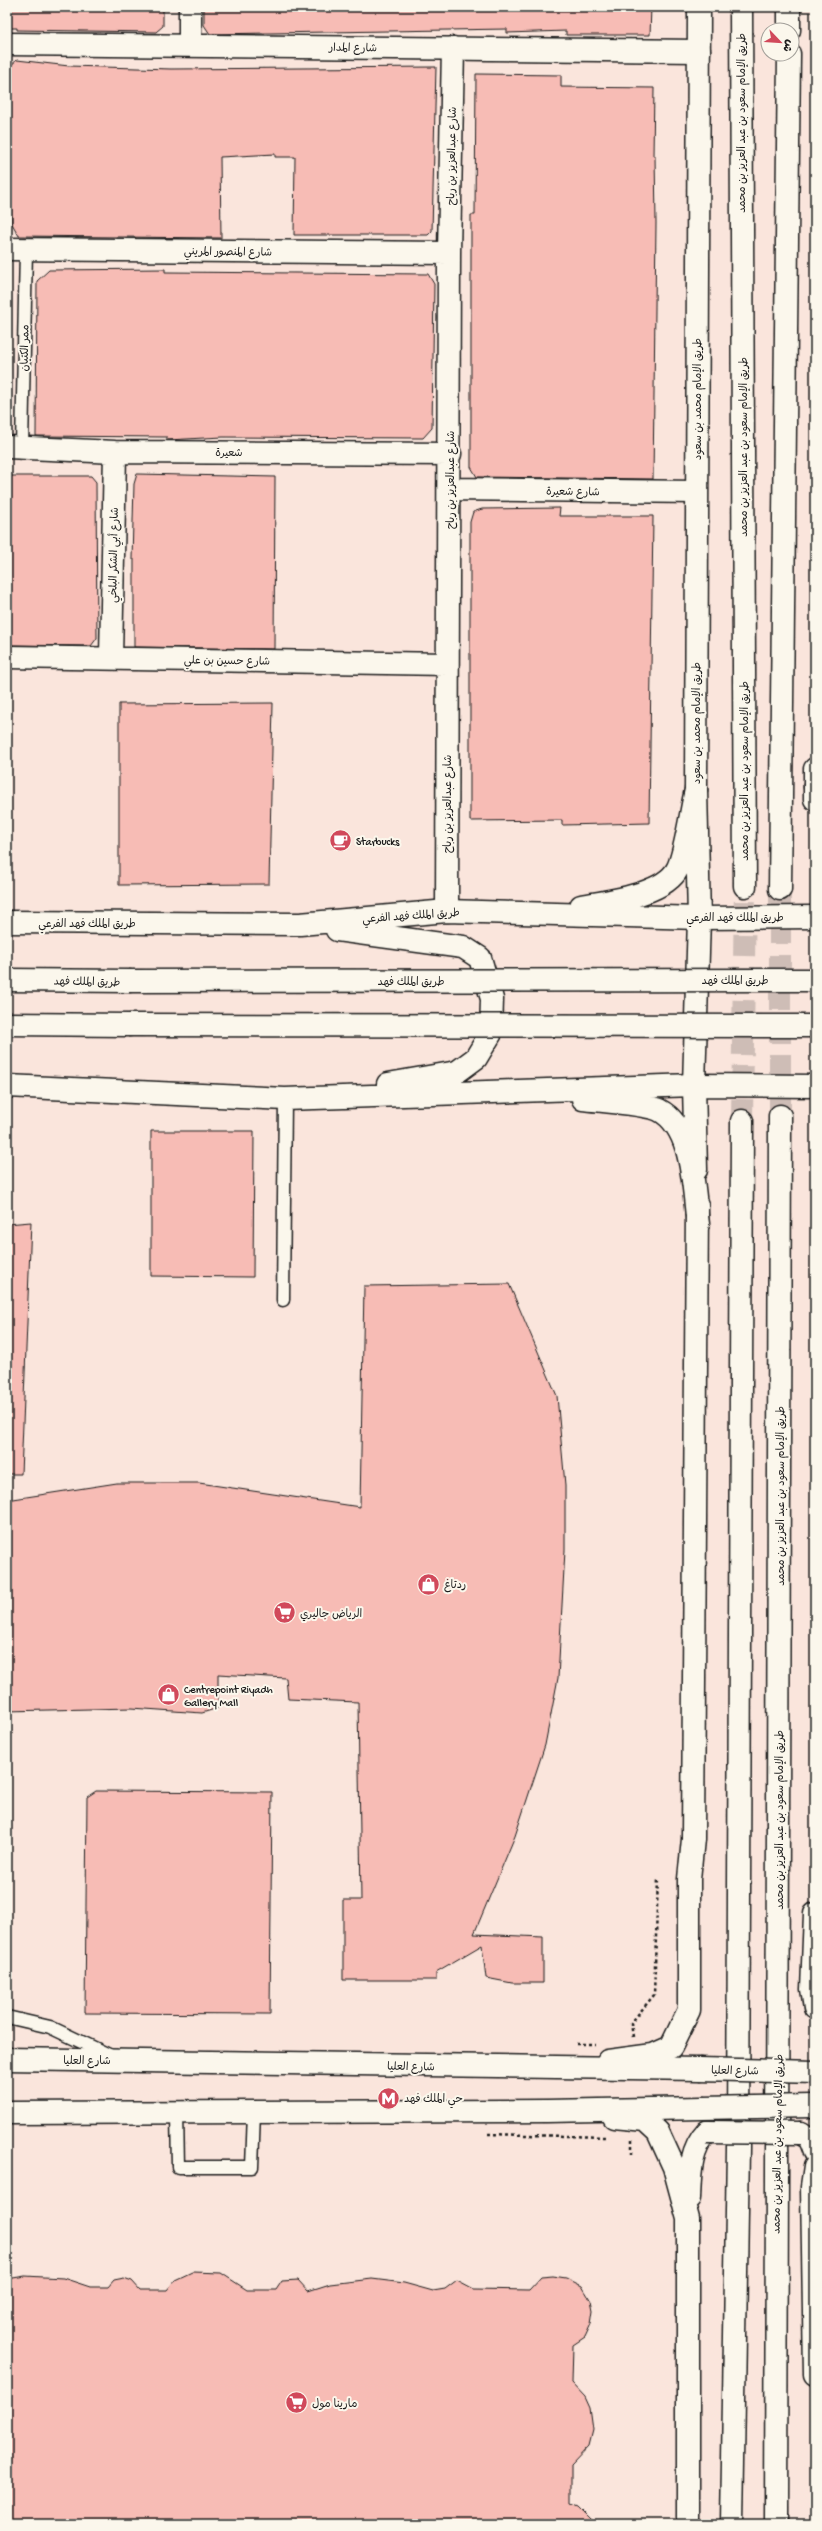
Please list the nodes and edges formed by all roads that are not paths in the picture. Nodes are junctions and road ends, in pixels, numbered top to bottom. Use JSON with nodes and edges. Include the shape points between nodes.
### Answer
{"nodes":[{"id":1,"x":190,"y":7,"type":"edge"},
{"id":2,"x":699,"y":7,"type":"edge"},
{"id":3,"x":741,"y":7,"type":"edge"},
{"id":4,"x":789,"y":7,"type":"edge"},
{"id":5,"x":789,"y":22,"type":"edge"},
{"id":6,"x":7,"y":44,"type":"edge"},
{"id":7,"x":190,"y":44,"type":"junction"},
{"id":8,"x":453,"y":48,"type":"junction"},
{"id":9,"x":699,"y":51,"type":"junction"},
{"id":10,"x":789,"y":62,"type":"edge"},
{"id":11,"x":17,"y":249,"type":"edge"},
{"id":12,"x":449,"y":254,"type":"junction"},
{"id":13,"x":14,"y":447,"type":"edge"},
{"id":14,"x":115,"y":452,"type":"junction"},
{"id":15,"x":450,"y":454,"type":"junction"},
{"id":16,"x":450,"y":489,"type":"junction"},
{"id":17,"x":696,"y":492,"type":"junction"},
{"id":18,"x":7,"y":657,"type":"edge"},
{"id":19,"x":111,"y":658,"type":"junction"},
{"id":20,"x":448,"y":664,"type":"junction"},
{"id":21,"x":815,"y":768,"type":"edge"},
{"id":22,"x":815,"y":786,"type":"edge"},
{"id":23,"x":696,"y":790,"type":"junction"},
{"id":24,"x":815,"y":799,"type":"edge"},
{"id":25,"x":745,"y":886,"type":"tunnel mouth"},
{"id":26,"x":780,"y":889,"type":"tunnel mouth"},
{"id":27,"x":447,"y":911,"type":"junction"},
{"id":28,"x":540,"y":914,"type":"junction"},
{"id":29,"x":815,"y":917,"type":"edge"},
{"id":30,"x":699,"y":918,"type":"junction"},
{"id":31,"x":7,"y":922,"type":"edge"},
{"id":32,"x":300,"y":924,"type":"junction"},
{"id":33,"x":7,"y":980,"type":"edge"},
{"id":34,"x":815,"y":980,"type":"edge"},
{"id":35,"x":7,"y":1024,"type":"edge"},
{"id":36,"x":815,"y":1026,"type":"edge"},
{"id":37,"x":694,"y":1085,"type":"junction"},
{"id":38,"x":7,"y":1086,"type":"edge"},
{"id":39,"x":815,"y":1086,"type":"edge"},
{"id":40,"x":528,"y":1090,"type":"junction"},
{"id":41,"x":294,"y":1099,"type":"junction"},
{"id":42,"x":780,"y":1116,"type":"tunnel mouth"},
{"id":43,"x":742,"y":1121,"type":"tunnel mouth"},
{"id":44,"x":698,"y":1224,"type":"junction"},
{"id":45,"x":283,"y":1300,"type":"dead end"},
{"id":46,"x":815,"y":1914,"type":"edge"},
{"id":47,"x":815,"y":2008,"type":"edge"},
{"id":48,"x":7,"y":2017,"type":"edge"},
{"id":49,"x":7,"y":2059,"type":"edge"},
{"id":50,"x":121,"y":2060,"type":"junction"},
{"id":51,"x":556,"y":2069,"type":"junction"},
{"id":52,"x":815,"y":2072,"type":"edge"},
{"id":53,"x":814,"y":2106,"type":"edge"},
{"id":54,"x":547,"y":2111,"type":"junction"},
{"id":55,"x":254,"y":2112,"type":"junction"},
{"id":56,"x":7,"y":2113,"type":"edge"},
{"id":57,"x":177,"y":2113,"type":"junction"},
{"id":58,"x":815,"y":2152,"type":"edge"},
{"id":59,"x":815,"y":2167,"type":"edge"},
{"id":60,"x":688,"y":2219,"type":"junction"},
{"id":61,"x":813,"y":2223,"type":"edge"},
{"id":62,"x":815,"y":2345,"type":"edge"},
{"id":63,"x":815,"y":2374,"type":"edge"},
{"id":64,"x":688,"y":2524,"type":"edge"},
{"id":65,"x":732,"y":2524,"type":"edge"},
{"id":66,"x":776,"y":2524,"type":"edge"}],
"edges":[{"from":1,"to":7,"type":"main road"},
{"from":2,"to":9,"type":"main road","name":"طريق الإمام محمد بن سعود"},
{"from":3,"to":25,"type":"main road","name":"طريق الإمام سعود بن عبد العزيز بن محمد"},
{"from":4,"to":5,"type":"main road"},
{"from":6,"to":7,"type":"main road","name":"شارع المدار"},
{"from":7,"to":8,"type":"main road","name":"شارع المدار"},
{"from":8,"to":9,"type":"main road","name":"شارع المدار"},
{"from":8,"to":12,"type":"main road","name":"شارع عبدالعزيز بن رباح"},
{"from":9,"to":17,"type":"main road","name":"طريق الإمام محمد بن سعود"},
{"from":10,"to":26,"type":"main road"},
{"from":11,"to":12,"type":"main road","name":"شارع المنصور المريني"},
{"from":11,"to":13,"type":"lane","name":"ممر الكتبان"},
{"from":12,"to":15,"type":"main road","name":"شارع عبدالعزيز بن رباح"},
{"from":13,"to":14,"type":"main road","name":"شعيرة"},
{"from":14,"to":15,"type":"main road","name":"شعيرة"},
{"from":14,"to":19,"type":"main road","name":"شارع أبي الشكر البلخي"},
{"from":15,"to":16,"type":"main road","name":"شارع عبدالعزيز بن رباح"},
{"from":16,"to":17,"type":"main road","name":"شارع شعيرة"},
{"from":16,"to":20,"type":"main road","name":"شارع عبدالعزيز بن رباح"},
{"from":17,"to":23,"type":"main road","name":"طريق الإمام محمد بن سعود"},
{"from":18,"to":19,"type":"main road","name":"شارع حسين بن علي"},
{"from":19,"to":20,"type":"main road","name":"شارع حسين بن علي"},
{"from":20,"to":27,"type":"main road","name":"شارع عبدالعزيز بن رباح"},
{"from":21,"to":22,"type":"main road"},
{"from":22,"to":24,"type":"main road"},
{"from":23,"to":28,"type":"main road","via":[[678,869],[662,884],[643,894]]},
{"from":23,"to":30,"type":"main road"},
{"from":27,"to":28,"type":"main road","name":"طريق الملك فهد الفرعي"},
{"from":27,"to":32,"type":"main road","name":"طريق الملك فهد الفرعي"},
{"from":28,"to":30,"type":"main road","name":"طريق الملك فهد الفرعي"},
{"from":29,"to":30,"type":"main road","name":"طريق الملك فهد الفرعي"},
{"from":30,"to":37,"type":"main road"},
{"from":31,"to":32,"type":"main road","name":"طريق الملك فهد الفرعي"},
{"from":32,"to":41,"type":"main road","via":[[463,948],[480,958],[492,999],[491,1033],[476,1058],[457,1072]]},
{"from":33,"to":34,"type":"main road","name":"طريق الملك فهد","bridge":true},
{"from":35,"to":36,"type":"main road","bridge":true},
{"from":37,"to":39,"type":"main road"},
{"from":37,"to":40,"type":"main road"},
{"from":37,"to":44,"type":"main road"},
{"from":38,"to":41,"type":"main road"},
{"from":40,"to":41,"type":"main road"},
{"from":40,"to":44,"type":"main road","via":[[658,1110],[675,1122],[686,1141]]},
{"from":41,"to":45,"type":"lane"},
{"from":42,"to":66,"type":"main road","name":"طريق الإمام سعود بن عبد العزيز بن محمد"},
{"from":43,"to":65,"type":"main road","via":[[738,2148]]},
{"from":44,"to":51,"type":"main road","via":[[693,1839],[689,1879],[689,2010],[671,2047],[653,2055]]},
{"from":46,"to":47,"type":"main road","via":[[812,1989]]},
{"from":48,"to":50,"type":"lane","via":[[50,2028]]},
{"from":49,"to":50,"type":"main road","name":"شارع العليا"},
{"from":50,"to":51,"type":"main road","name":"شارع العليا"},
{"from":51,"to":52,"type":"main road","name":"شارع العليا","bridge":true},
{"from":53,"to":54,"type":"main road","bridge":true},
{"from":54,"to":55,"type":"main road"},
{"from":54,"to":60,"type":"main road","via":[[645,2120],[658,2132],[667,2146]]},
{"from":55,"to":57,"type":"main road"},
{"from":55,"to":57,"type":"lane","via":[[252,2167],[178,2167]]},
{"from":56,"to":57,"type":"main road"},
{"from":58,"to":60,"type":"main road","bridge":true,"via":[[810,2139],[802,2133],[707,2132],[697,2143],[691,2163]]},
{"from":59,"to":61,"type":"main road","via":[[812,2187]]},
{"from":60,"to":64,"type":"main road"},
{"from":61,"to":62,"type":"main road"},
{"from":62,"to":63,"type":"main road"}]}
